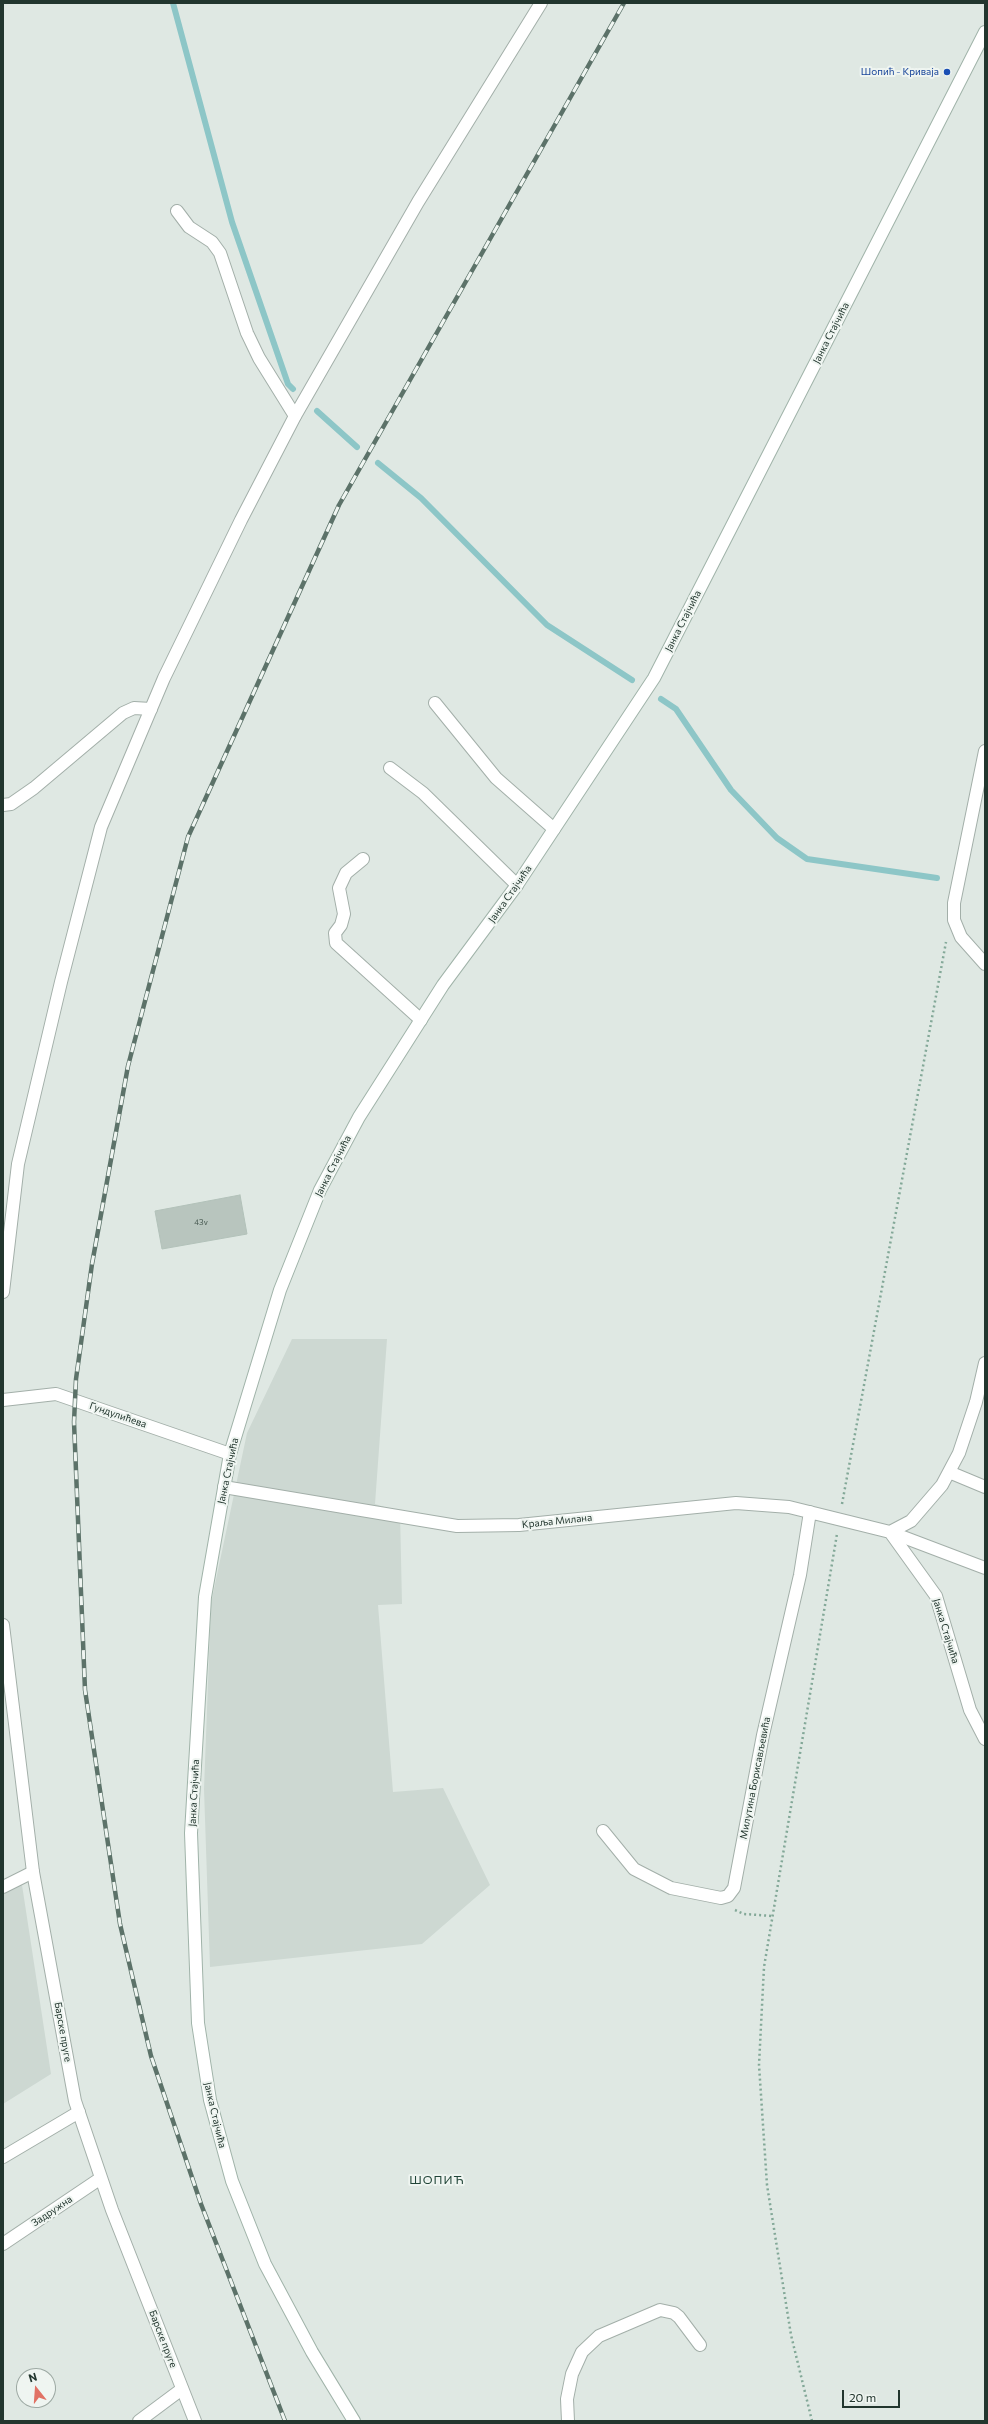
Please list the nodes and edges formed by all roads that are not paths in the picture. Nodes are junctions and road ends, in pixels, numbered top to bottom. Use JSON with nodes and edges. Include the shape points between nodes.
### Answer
{"nodes":[{"id":1,"x":541,"y":3,"type":"edge"},
{"id":2,"x":985,"y":32,"type":"edge"},
{"id":3,"x":178,"y":210,"type":"dead end"},
{"id":4,"x":295,"y":416,"type":"junction"},
{"id":5,"x":435,"y":703,"type":"dead end"},
{"id":6,"x":151,"y":709,"type":"junction"},
{"id":7,"x":985,"y":751,"type":"edge"},
{"id":8,"x":390,"y":768,"type":"dead end"},
{"id":9,"x":3,"y":805,"type":"edge"},
{"id":10,"x":554,"y":829,"type":"junction"},
{"id":11,"x":364,"y":859,"type":"dead end"},
{"id":12,"x":517,"y":885,"type":"junction"},
{"id":13,"x":985,"y":964,"type":"edge"},
{"id":14,"x":421,"y":1020,"type":"junction"},
{"id":15,"x":3,"y":1292,"type":"edge"},
{"id":16,"x":984,"y":1369,"type":"edge"},
{"id":17,"x":3,"y":1400,"type":"edge"},
{"id":18,"x":230,"y":1454,"type":"junction"},
{"id":19,"x":949,"y":1472,"type":"junction"},
{"id":20,"x":224,"y":1487,"type":"junction"},
{"id":21,"x":985,"y":1487,"type":"edge"},
{"id":22,"x":810,"y":1512,"type":"junction"},
{"id":23,"x":890,"y":1532,"type":"junction"},
{"id":24,"x":985,"y":1568,"type":"edge"},
{"id":25,"x":3,"y":1625,"type":"edge"},
{"id":26,"x":985,"y":1739,"type":"edge"},
{"id":27,"x":603,"y":1831,"type":"dead end"},
{"id":28,"x":34,"y":1872,"type":"junction"},
{"id":29,"x":3,"y":1887,"type":"edge"},
{"id":30,"x":79,"y":2112,"type":"junction"},
{"id":31,"x":3,"y":2157,"type":"edge"},
{"id":32,"x":102,"y":2178,"type":"junction"},
{"id":33,"x":3,"y":2244,"type":"edge"},
{"id":34,"x":700,"y":2345,"type":"dead end"},
{"id":35,"x":182,"y":2389,"type":"junction"},
{"id":36,"x":139,"y":2421,"type":"edge"},
{"id":37,"x":195,"y":2421,"type":"edge"},
{"id":38,"x":354,"y":2421,"type":"edge"},
{"id":39,"x":568,"y":2421,"type":"edge"}],
"edges":[{"from":1,"to":4,"type":"street","via":[[418,202]]},
{"from":2,"to":10,"type":"street","name":"Јанка Стајчића","via":[[654,678]]},
{"from":3,"to":4,"type":"street","via":[[189,227],[212,242],[220,254],[247,333],[259,358]]},
{"from":4,"to":6,"type":"street","via":[[238,526]]},
{"from":5,"to":10,"type":"street","via":[[496,778]]},
{"from":6,"to":9,"type":"street","via":[[134,708],[123,713],[34,788],[11,804]]},
{"from":6,"to":15,"type":"street","via":[[101,827],[61,982],[18,1164]]},
{"from":7,"to":13,"type":"street","via":[[954,903],[954,920],[961,937]]},
{"from":8,"to":12,"type":"street","via":[[423,793]]},
{"from":10,"to":12,"type":"street","name":"Јанка Стајчића"},
{"from":11,"to":14,"type":"street","via":[[346,873],[338,888],[344,914],[335,933],[336,943]]},
{"from":12,"to":14,"type":"street","name":"Јанка Стајчића","via":[[443,985]]},
{"from":14,"to":18,"type":"street","name":"Јанка Стајчића","via":[[359,1117],[320,1190],[280,1290]]},
{"from":16,"to":19,"type":"street","via":[[959,1453]]},
{"from":17,"to":18,"type":"street","name":"Гундулићева","via":[[56,1394]]},
{"from":18,"to":20,"type":"street","name":"Јанка Стајчића"},
{"from":19,"to":21,"type":"street"},
{"from":19,"to":23,"type":"street","via":[[942,1485],[911,1521]]},
{"from":20,"to":22,"type":"street","name":"Краља Милана","via":[[457,1526],[519,1525],[736,1503],[789,1507]]},
{"from":20,"to":38,"type":"street","name":"Јанка Стајчића","via":[[205,1597],[191,1833],[198,2023],[210,2100],[232,2181],[265,2264],[312,2352]]},
{"from":22,"to":23,"type":"street","name":"Краља Милана"},
{"from":22,"to":27,"type":"street","name":"Милутина Борисављевића","via":[[800,1575],[763,1735],[734,1888],[728,1896],[721,1898],[671,1888],[634,1869]]},
{"from":23,"to":24,"type":"street","name":"Краља Милана"},
{"from":23,"to":26,"type":"street","name":"Јанка Стајчића","via":[[936,1596],[970,1710]]},
{"from":25,"to":28,"type":"street","name":"Барске пруге"},
{"from":28,"to":29,"type":"street"},
{"from":28,"to":30,"type":"street","name":"Барске пруге"},
{"from":30,"to":31,"type":"street"},
{"from":30,"to":32,"type":"street","name":"Барске пруге"},
{"from":32,"to":33,"type":"street","name":"Задружна"},
{"from":32,"to":35,"type":"street","name":"Барске пруге"},
{"from":34,"to":39,"type":"street","via":[[679,2317],[660,2310],[603,2334],[582,2352],[572,2374],[567,2399]]},
{"from":35,"to":36,"type":"street"},
{"from":35,"to":37,"type":"street","name":"Барске пруге"}]}
